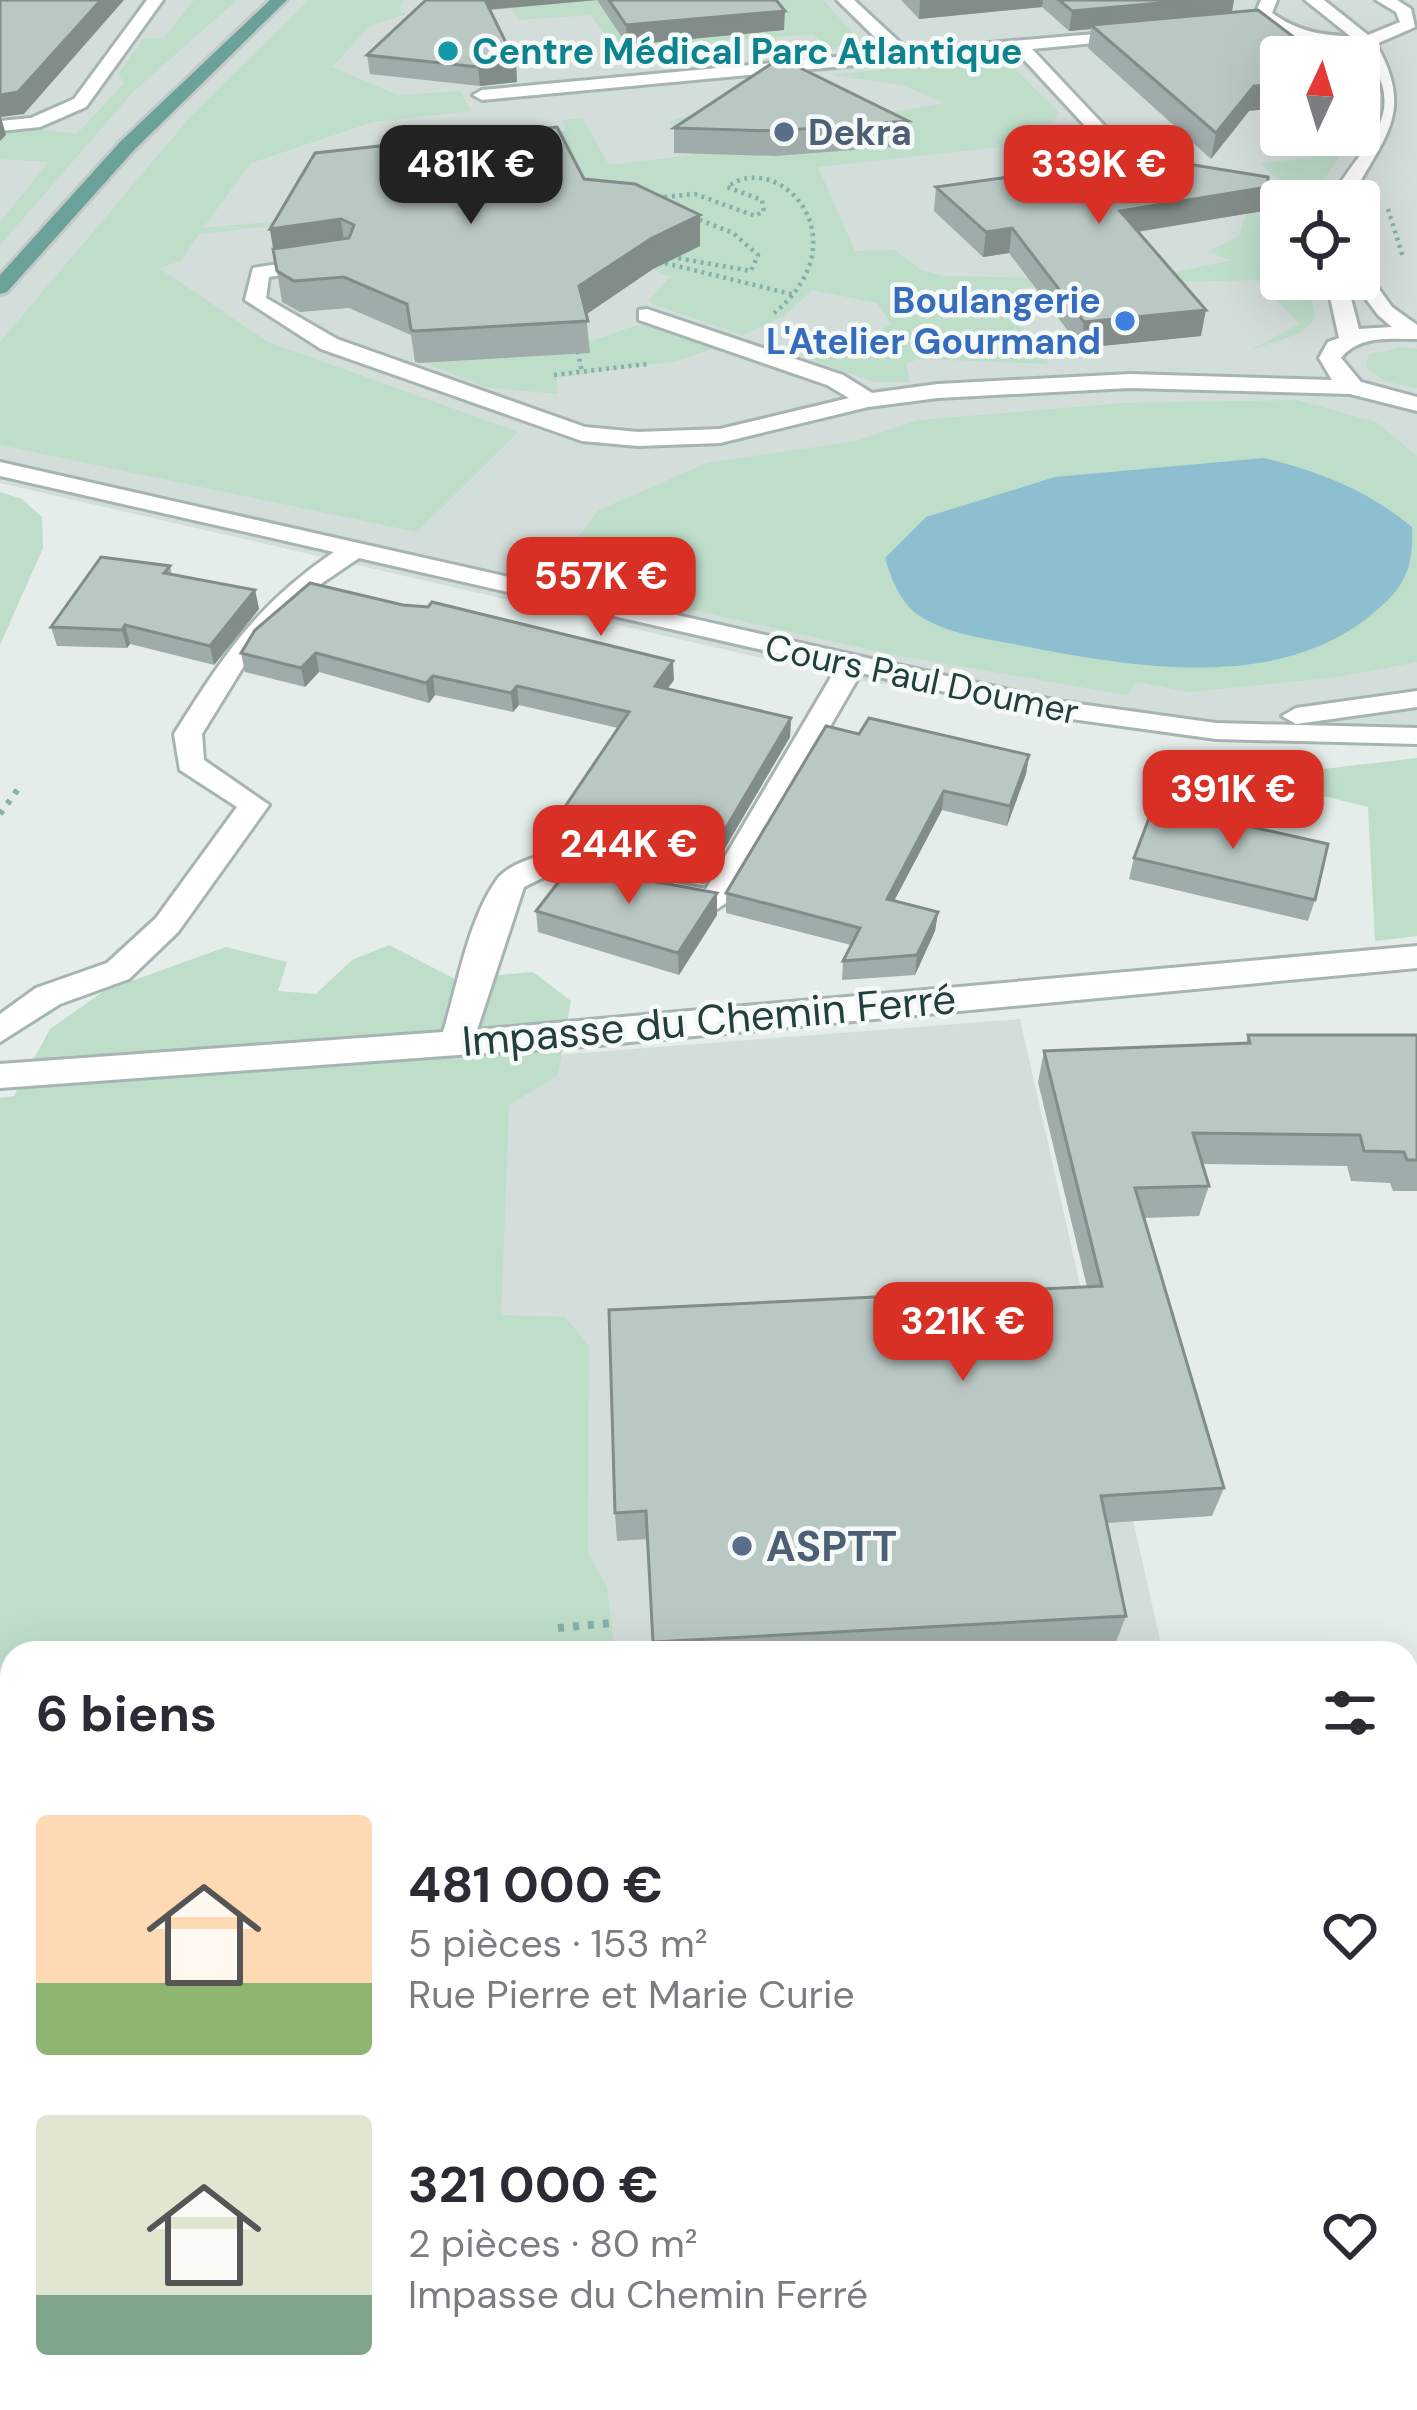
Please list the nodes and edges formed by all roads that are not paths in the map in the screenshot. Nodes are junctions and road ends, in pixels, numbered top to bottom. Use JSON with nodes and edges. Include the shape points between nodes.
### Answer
{"nodes":[{"id":1,"x":155,"y":0,"type":"edge"},
{"id":2,"x":279,"y":0,"type":"edge"},
{"id":3,"x":845,"y":0,"type":"edge"},
{"id":4,"x":1269,"y":0,"type":"edge"},
{"id":5,"x":1312,"y":0,"type":"edge"},
{"id":6,"x":1384,"y":0,"type":"edge"},
{"id":7,"x":1410,"y":8,"type":"edge"},
{"id":8,"x":1271,"y":22,"type":"junction"},
{"id":9,"x":1247,"y":24,"type":"edge"},
{"id":10,"x":1156,"y":32,"type":"edge"},
{"id":11,"x":1323,"y":36,"type":"edge"},
{"id":12,"x":1357,"y":36,"type":"edge"},
{"id":13,"x":1380,"y":36,"type":"edge"},
{"id":14,"x":1019,"y":45,"type":"junction"},
{"id":15,"x":904,"y":56,"type":"junction"},
{"id":16,"x":1380,"y":64,"type":"edge"},
{"id":17,"x":482,"y":95,"type":"edge"},
{"id":18,"x":0,"y":126,"type":"edge"},
{"id":19,"x":1391,"y":129,"type":"junction"},
{"id":20,"x":1417,"y":133,"type":"edge"},
{"id":21,"x":1119,"y":152,"type":"edge"},
{"id":22,"x":1351,"y":180,"type":"edge"},
{"id":23,"x":346,"y":260,"type":"edge"},
{"id":24,"x":0,"y":288,"type":"edge"},
{"id":25,"x":1341,"y":300,"type":"edge"},
{"id":26,"x":1377,"y":300,"type":"edge"},
{"id":27,"x":646,"y":314,"type":"dead end"},
{"id":28,"x":1415,"y":333,"type":"edge"},
{"id":29,"x":1350,"y":338,"type":"junction"},
{"id":30,"x":1311,"y":360,"type":"junction"},
{"id":31,"x":1130,"y":381,"type":"junction"},
{"id":32,"x":1354,"y":387,"type":"junction"},
{"id":33,"x":868,"y":400,"type":"junction"},
{"id":34,"x":1412,"y":407,"type":"edge"},
{"id":35,"x":0,"y":469,"type":"edge"},
{"id":36,"x":354,"y":550,"type":"junction"},
{"id":37,"x":852,"y":665,"type":"junction"},
{"id":38,"x":1417,"y":699,"type":"edge"},
{"id":39,"x":1216,"y":731,"type":"junction"},
{"id":40,"x":1417,"y":736,"type":"edge"},
{"id":41,"x":1417,"y":957,"type":"edge"},
{"id":42,"x":0,"y":1030,"type":"edge"},
{"id":43,"x":456,"y":1043,"type":"junction"},
{"id":44,"x":0,"y":1076,"type":"edge"}],
"edges":[{"from":1,"to":18,"type":"street","via":[[80,103]]},
{"from":2,"to":24,"type":"main road","via":[[128,145]]},
{"from":3,"to":15,"type":"street"},
{"from":4,"to":8,"type":"street","via":[[1263,14]]},
{"from":5,"to":12,"type":"street"},
{"from":6,"to":7,"type":"street"},
{"from":7,"to":13,"type":"street","via":[[1402,31]]},
{"from":8,"to":9,"type":"street"},
{"from":8,"to":11,"type":"street"},
{"from":10,"to":14,"type":"street"},
{"from":14,"to":15,"type":"street"},
{"from":14,"to":21,"type":"street"},
{"from":15,"to":17,"type":"street"},
{"from":16,"to":19,"type":"street","via":[[1395,104]]},
{"from":19,"to":20,"type":"street"},
{"from":19,"to":22,"type":"street"},
{"from":23,"to":33,"type":"street","via":[[260,272],[256,300],[329,344],[582,434],[720,436]]},
{"from":25,"to":29,"type":"street"},
{"from":26,"to":28,"type":"street"},
{"from":27,"to":33,"type":"street","via":[[835,380]]},
{"from":28,"to":29,"type":"street"},
{"from":29,"to":30,"type":"street"},
{"from":30,"to":31,"type":"street"},
{"from":30,"to":32,"type":"street"},
{"from":31,"to":32,"type":"street"},
{"from":31,"to":33,"type":"street"},
{"from":32,"to":34,"type":"street"},
{"from":35,"to":36,"type":"street","name":"Cours Paul Doumer"},
{"from":36,"to":37,"type":"street","name":"Cours Paul Doumer"},
{"from":36,"to":42,"type":"street","via":[[246,641],[188,734],[190,764],[254,805],[167,925],[118,971],[48,996]]},
{"from":37,"to":39,"type":"street","name":"Cours Paul Doumer","via":[[1126,722]]},
{"from":37,"to":43,"type":"street","via":[[714,902],[540,866],[512,881]]},
{"from":38,"to":39,"type":"street","name":"Cours Paul Doumer"},
{"from":39,"to":40,"type":"street","name":"Cours Paul Doumer"},
{"from":41,"to":43,"type":"street","name":"Impasse du Chemin Ferré"},
{"from":43,"to":44,"type":"street","name":"Impasse du Chemin Ferré"}]}
